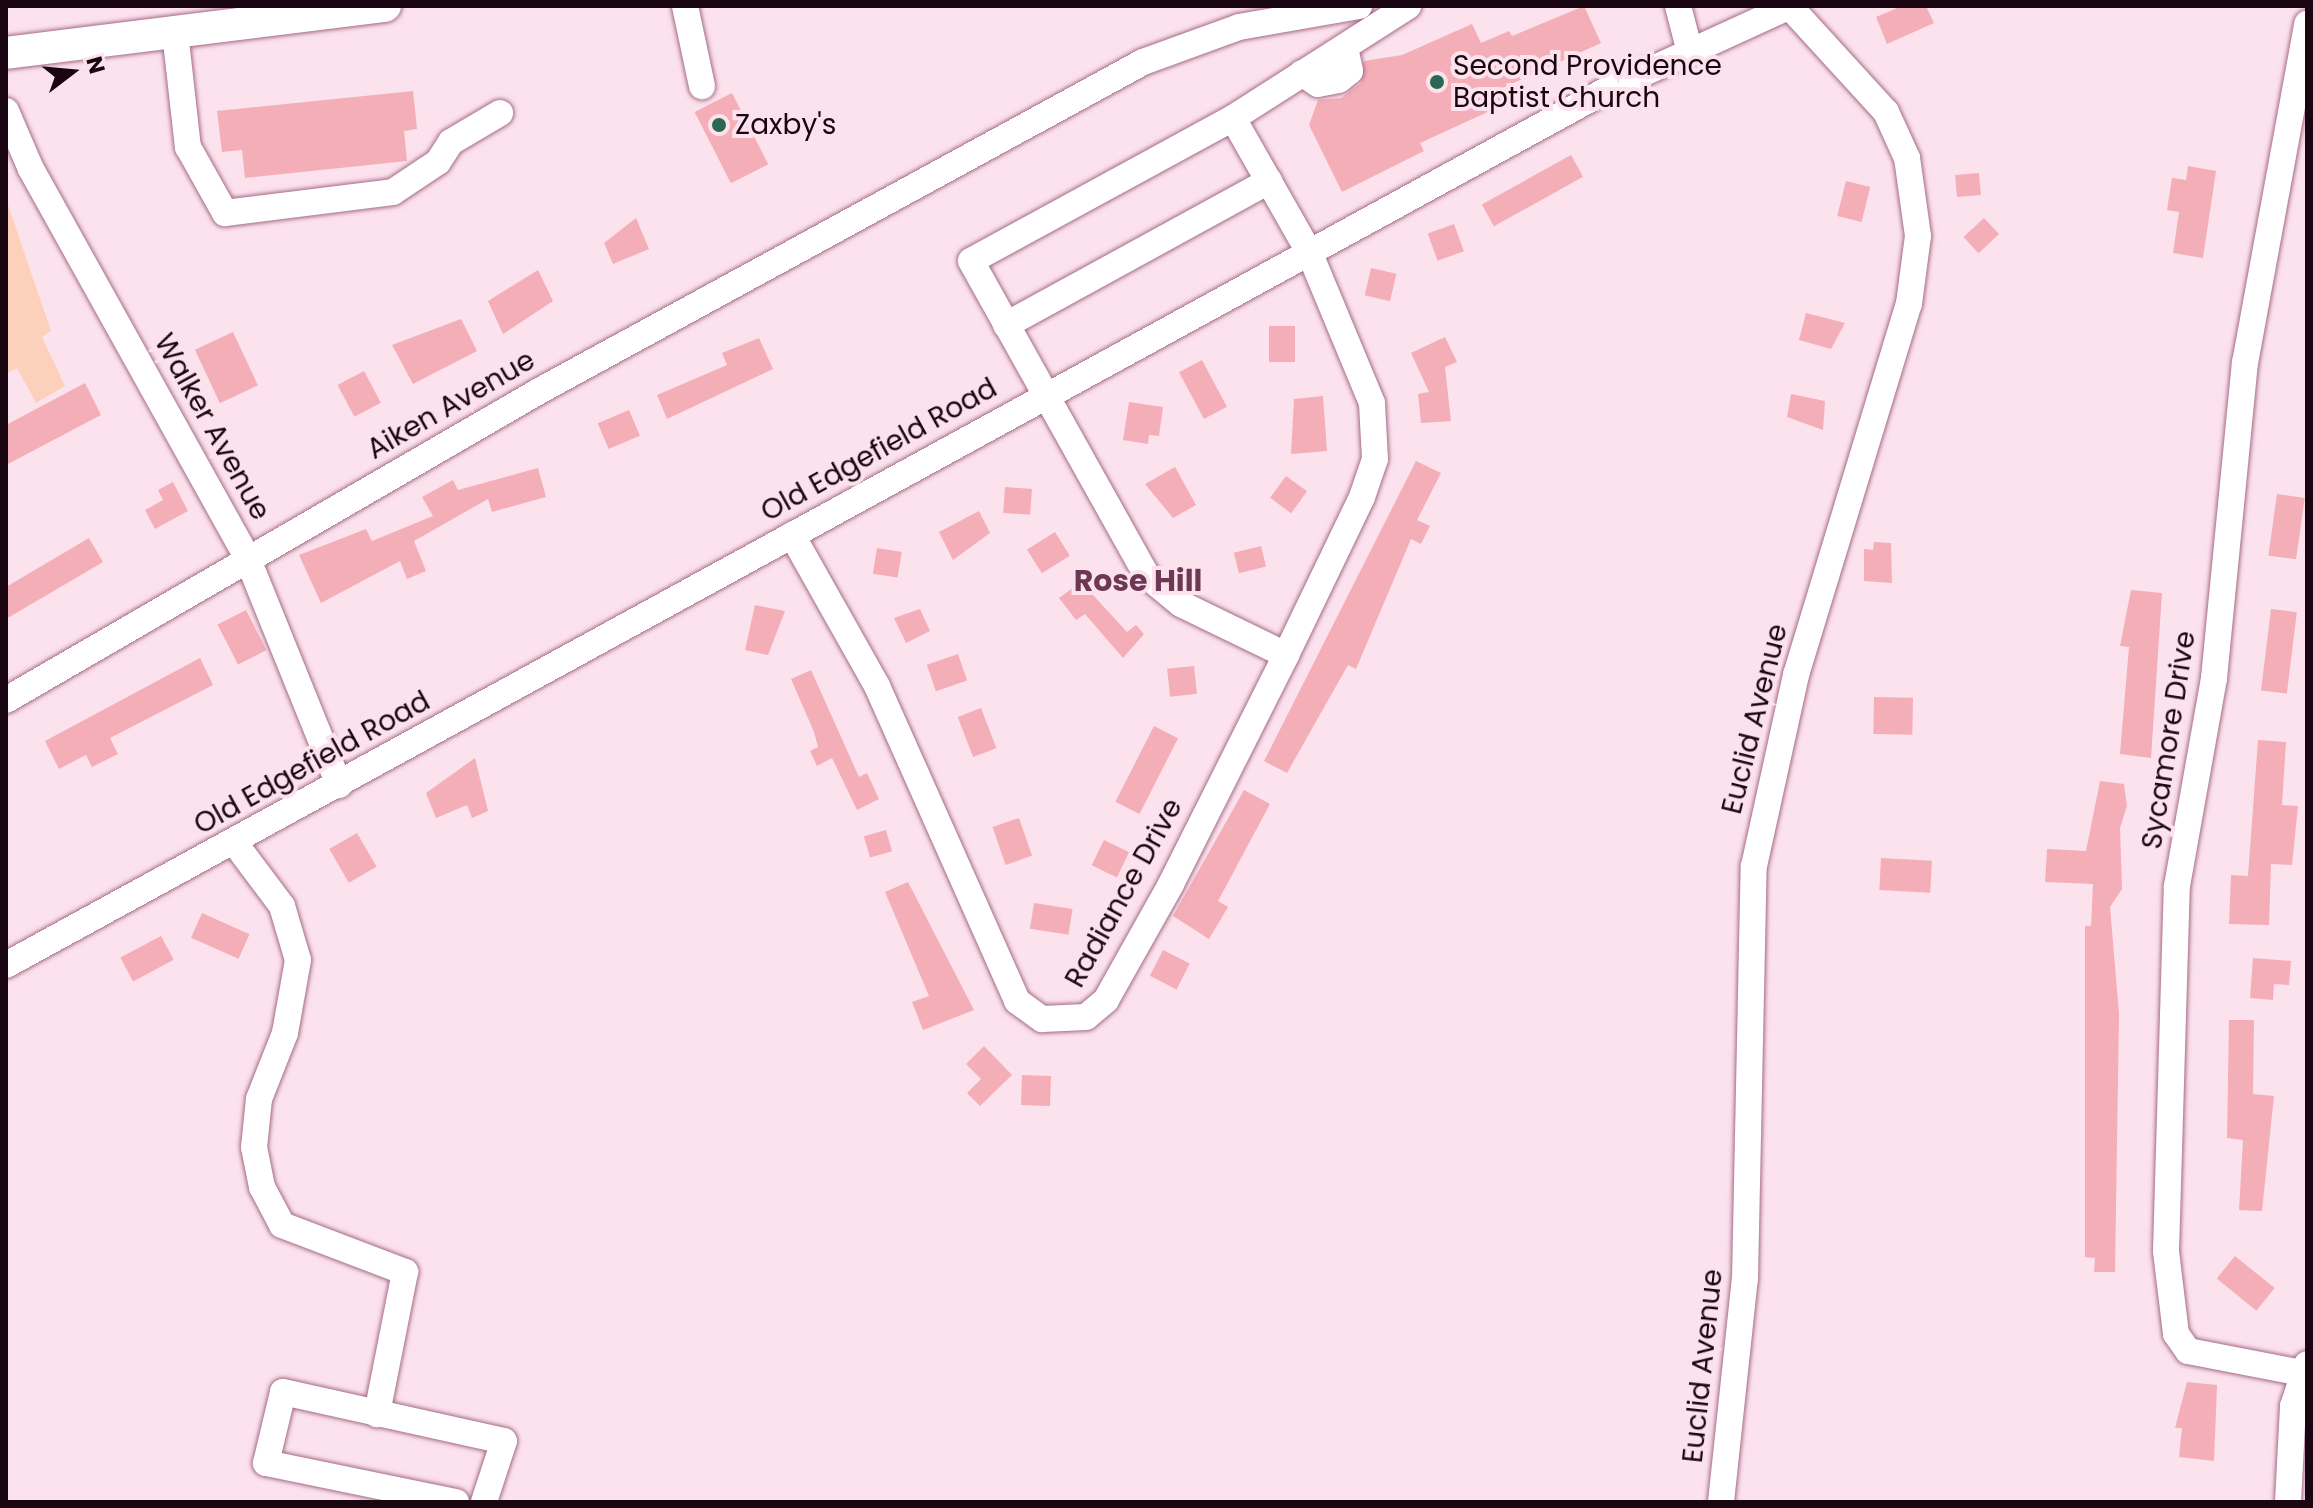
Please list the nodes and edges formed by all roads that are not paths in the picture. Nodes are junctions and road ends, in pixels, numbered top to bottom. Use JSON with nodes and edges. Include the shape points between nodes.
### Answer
{"nodes":[{"id":1,"x":385,"y":6,"type":"edge"},
{"id":2,"x":685,"y":6,"type":"edge"},
{"id":3,"x":1359,"y":6,"type":"edge"},
{"id":4,"x":1408,"y":6,"type":"edge"},
{"id":5,"x":1678,"y":6,"type":"edge"},
{"id":6,"x":1790,"y":7,"type":"edge"},
{"id":7,"x":331,"y":9,"type":"edge"},
{"id":8,"x":2307,"y":24,"type":"edge"},
{"id":9,"x":175,"y":32,"type":"junction"},
{"id":10,"x":1690,"y":52,"type":"junction"},
{"id":11,"x":6,"y":53,"type":"edge"},
{"id":12,"x":702,"y":86,"type":"dead end"},
{"id":13,"x":6,"y":111,"type":"edge"},
{"id":14,"x":500,"y":113,"type":"dead end"},
{"id":15,"x":1233,"y":118,"type":"junction"},
{"id":16,"x":2295,"y":152,"type":"edge"},
{"id":17,"x":1269,"y":181,"type":"junction"},
{"id":18,"x":1309,"y":252,"type":"junction"},
{"id":19,"x":1006,"y":325,"type":"junction"},
{"id":20,"x":1046,"y":395,"type":"junction"},
{"id":21,"x":792,"y":535,"type":"junction"},
{"id":22,"x":247,"y":557,"type":"junction"},
{"id":23,"x":1286,"y":655,"type":"junction"},
{"id":24,"x":6,"y":700,"type":"edge"},
{"id":25,"x":339,"y":785,"type":"junction"},
{"id":26,"x":234,"y":842,"type":"junction"},
{"id":27,"x":6,"y":965,"type":"edge"},
{"id":28,"x":2305,"y":1368,"type":"edge"},
{"id":29,"x":377,"y":1414,"type":"junction"},
{"id":30,"x":456,"y":1502,"type":"edge"},
{"id":31,"x":484,"y":1502,"type":"edge"},
{"id":32,"x":1721,"y":1502,"type":"edge"},
{"id":33,"x":2288,"y":1502,"type":"edge"}],
"edges":[{"from":1,"to":7,"type":"main road"},
{"from":2,"to":12,"type":"street"},
{"from":3,"to":22,"type":"street","name":"Aiken Avenue","via":[[1239,27],[1175,47]]},
{"from":4,"to":15,"type":"street"},
{"from":5,"to":10,"type":"street"},
{"from":6,"to":10,"type":"street","name":"Old Edgefield Road"},
{"from":6,"to":32,"type":"street","name":"Euclid Avenue","via":[[1886,112],[1907,158],[1918,236],[1909,304],[1796,675],[1754,866],[1745,1279]]},
{"from":7,"to":9,"type":"main road"},
{"from":8,"to":16,"type":"street","name":"Sycamore Drive"},
{"from":9,"to":11,"type":"main road"},
{"from":9,"to":14,"type":"street","via":[[188,147],[225,213],[393,192],[438,162],[451,142]]},
{"from":10,"to":18,"type":"street","name":"Old Edgefield Road"},
{"from":13,"to":22,"type":"street","name":"Walker Avenue","via":[[31,169]]},
{"from":15,"to":17,"type":"street","name":"Radiance Drive"},
{"from":15,"to":19,"type":"street","via":[[971,261]]},
{"from":16,"to":28,"type":"street","name":"Sycamore Drive","via":[[2245,363],[2214,678],[2177,886],[2166,1251],[2176,1334],[2188,1351]]},
{"from":17,"to":18,"type":"street","name":"Radiance Drive"},
{"from":17,"to":19,"type":"street"},
{"from":18,"to":20,"type":"street","name":"Old Edgefield Road"},
{"from":18,"to":23,"type":"street","name":"Radiance Drive","via":[[1372,403],[1376,440],[1370,479]]},
{"from":19,"to":20,"type":"street"},
{"from":20,"to":21,"type":"street","name":"Old Edgefield Road"},
{"from":20,"to":23,"type":"street","via":[[1147,576],[1181,604]]},
{"from":21,"to":23,"type":"street","name":"Radiance Drive","via":[[883,698],[1017,1001],[1042,1019],[1072,1022],[1106,1000]]},
{"from":21,"to":25,"type":"street","name":"Old Edgefield Road"},
{"from":22,"to":24,"type":"street","name":"Aiken Avenue"},
{"from":22,"to":25,"type":"street","name":"Walker Avenue"},
{"from":25,"to":26,"type":"street","name":"Old Edgefield Road"},
{"from":26,"to":27,"type":"street","name":"Old Edgefield Road"},
{"from":26,"to":29,"type":"street","via":[[282,906],[298,960],[285,1033],[259,1099],[254,1147],[262,1187],[282,1225],[349,1255],[405,1272]]},
{"from":28,"to":33,"type":"street","via":[[2293,1406]]},
{"from":29,"to":30,"type":"street","via":[[283,1392],[266,1463]]},
{"from":29,"to":31,"type":"street","via":[[504,1441]]}]}
